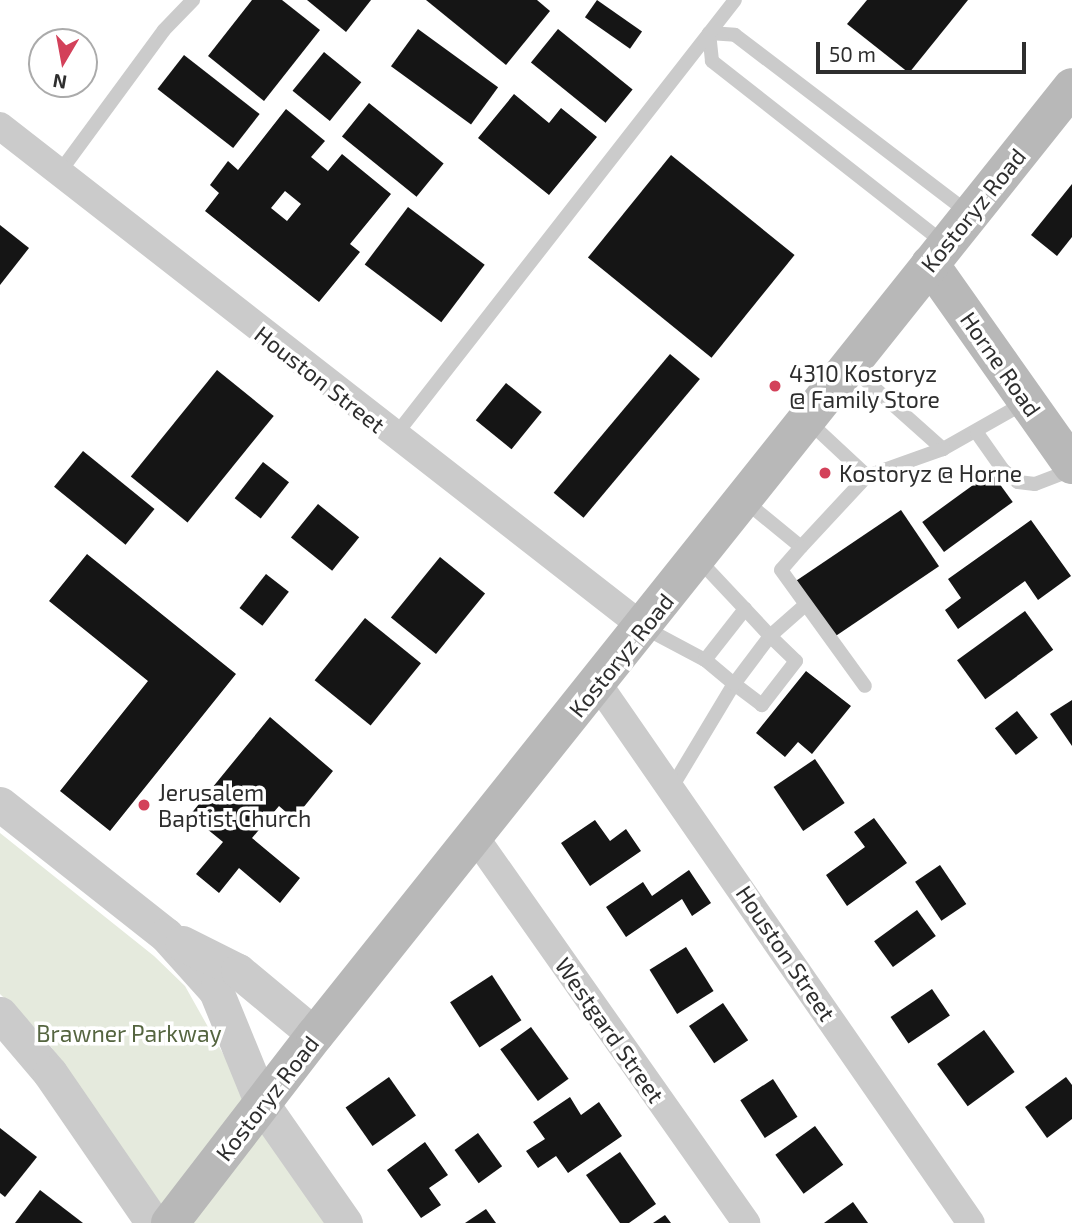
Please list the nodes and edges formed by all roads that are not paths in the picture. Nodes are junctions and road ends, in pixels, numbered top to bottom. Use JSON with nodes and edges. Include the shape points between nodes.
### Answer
{"nodes":[{"id":1,"x":193,"y":0,"type":"edge"},
{"id":2,"x":735,"y":0,"type":"edge"},
{"id":3,"x":709,"y":33,"type":"junction"},
{"id":4,"x":1072,"y":87,"type":"edge"},
{"id":5,"x":0,"y":126,"type":"edge"},
{"id":6,"x":59,"y":173,"type":"junction"},
{"id":7,"x":970,"y":214,"type":"junction"},
{"id":8,"x":938,"y":254,"type":"junction"},
{"id":9,"x":850,"y":366,"type":"junction"},
{"id":10,"x":1027,"y":401,"type":"junction"},
{"id":11,"x":807,"y":420,"type":"junction"},
{"id":12,"x":977,"y":433,"type":"junction"},
{"id":13,"x":394,"y":437,"type":"junction"},
{"id":14,"x":943,"y":449,"type":"junction"},
{"id":15,"x":1072,"y":465,"type":"edge"},
{"id":16,"x":1072,"y":471,"type":"edge"},
{"id":17,"x":867,"y":476,"type":"junction"},
{"id":18,"x":743,"y":500,"type":"junction"},
{"id":19,"x":801,"y":547,"type":"junction"},
{"id":20,"x":698,"y":558,"type":"junction"},
{"id":21,"x":804,"y":606,"type":"junction"},
{"id":22,"x":745,"y":609,"type":"junction"},
{"id":23,"x":643,"y":627,"type":"junction"},
{"id":24,"x":770,"y":636,"type":"junction"},
{"id":25,"x":705,"y":660,"type":"junction"},
{"id":26,"x":598,"y":684,"type":"junction"},
{"id":27,"x":734,"y":684,"type":"junction"},
{"id":28,"x":865,"y":686,"type":"dead end"},
{"id":29,"x":672,"y":787,"type":"junction"},
{"id":30,"x":0,"y":804,"type":"edge"},
{"id":31,"x":475,"y":837,"type":"junction"},
{"id":32,"x":166,"y":935,"type":"junction"},
{"id":33,"x":0,"y":1014,"type":"edge"},
{"id":34,"x":315,"y":1035,"type":"junction"},
{"id":35,"x":262,"y":1104,"type":"junction"},
{"id":36,"x":153,"y":1223,"type":"edge"},
{"id":37,"x":170,"y":1223,"type":"edge"},
{"id":38,"x":345,"y":1223,"type":"edge"},
{"id":39,"x":746,"y":1223,"type":"edge"},
{"id":40,"x":971,"y":1223,"type":"edge"}],
"edges":[{"from":1,"to":6,"type":"lane","via":[[164,30]]},
{"from":2,"to":3,"type":"lane"},
{"from":3,"to":7,"type":"lane","via":[[735,35]]},
{"from":3,"to":8,"type":"lane","via":[[712,61]]},
{"from":3,"to":13,"type":"lane"},
{"from":4,"to":7,"type":"main road","name":"Kostoryz Road"},
{"from":5,"to":6,"type":"street","name":"Houston Street"},
{"from":6,"to":13,"type":"street","name":"Houston Street"},
{"from":7,"to":8,"type":"main road","name":"Kostoryz Road"},
{"from":8,"to":9,"type":"main road","name":"Kostoryz Road"},
{"from":8,"to":10,"type":"main road","name":"Horne Road"},
{"from":9,"to":11,"type":"main road","name":"Kostoryz Road"},
{"from":9,"to":14,"type":"lane"},
{"from":10,"to":12,"type":"lane"},
{"from":10,"to":15,"type":"main road","name":"Horne Road"},
{"from":11,"to":17,"type":"lane"},
{"from":11,"to":18,"type":"main road","name":"Kostoryz Road"},
{"from":12,"to":14,"type":"lane"},
{"from":12,"to":16,"type":"lane","via":[[1003,470],[1018,482],[1035,484]]},
{"from":13,"to":23,"type":"street","name":"Houston Street"},
{"from":14,"to":17,"type":"lane"},
{"from":17,"to":19,"type":"lane"},
{"from":18,"to":19,"type":"lane"},
{"from":18,"to":20,"type":"main road","name":"Kostoryz Road"},
{"from":19,"to":21,"type":"lane","via":[[782,570]]},
{"from":20,"to":22,"type":"lane"},
{"from":20,"to":23,"type":"main road","name":"Kostoryz Road"},
{"from":21,"to":24,"type":"lane"},
{"from":21,"to":28,"type":"lane"},
{"from":22,"to":24,"type":"lane"},
{"from":22,"to":25,"type":"lane"},
{"from":23,"to":25,"type":"lane"},
{"from":23,"to":26,"type":"main road","name":"Kostoryz Road"},
{"from":24,"to":27,"type":"lane"},
{"from":24,"to":27,"type":"lane","via":[[796,662],[762,705]]},
{"from":25,"to":27,"type":"lane"},
{"from":26,"to":29,"type":"street","name":"Houston Street"},
{"from":26,"to":31,"type":"main road","name":"Kostoryz Road"},
{"from":27,"to":29,"type":"lane"},
{"from":29,"to":40,"type":"street","name":"Houston Street"},
{"from":30,"to":32,"type":"street"},
{"from":31,"to":34,"type":"main road","name":"Kostoryz Road"},
{"from":31,"to":39,"type":"street","name":"Westgard Street"},
{"from":32,"to":34,"type":"street","via":[[239,971]]},
{"from":32,"to":35,"type":"street","via":[[216,991]]},
{"from":33,"to":36,"type":"street","via":[[50,1073]]},
{"from":34,"to":35,"type":"main road","name":"Kostoryz Road"},
{"from":35,"to":37,"type":"main road","name":"Kostoryz Road"},
{"from":35,"to":38,"type":"street"}]}
